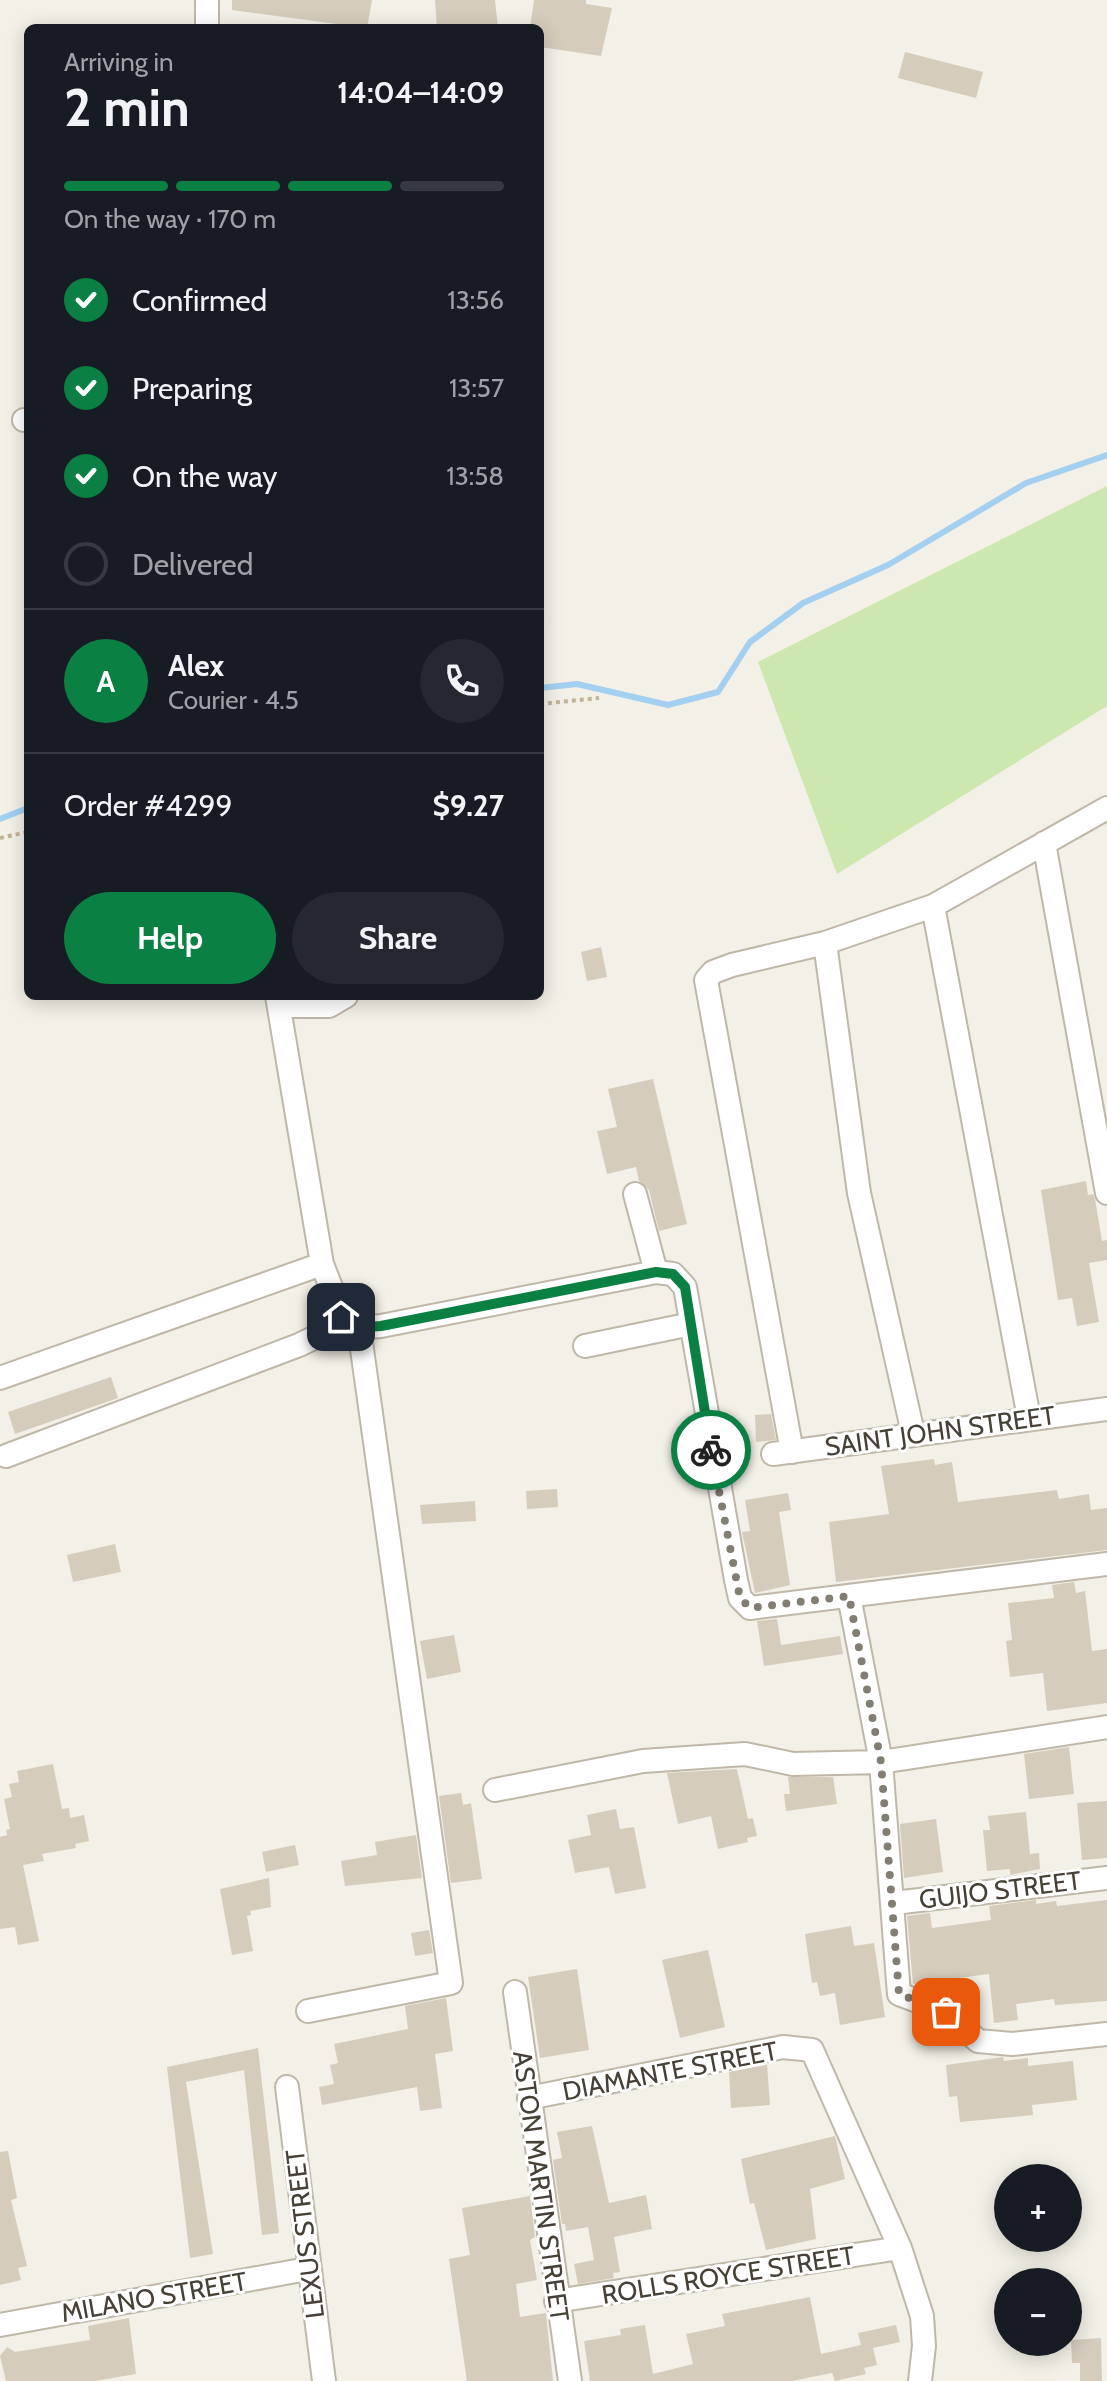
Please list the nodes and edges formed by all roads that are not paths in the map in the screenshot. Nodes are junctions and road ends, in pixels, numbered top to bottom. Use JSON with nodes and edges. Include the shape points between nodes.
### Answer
{"nodes":[{"id":1,"x":207,"y":0,"type":"edge"},
{"id":2,"x":207,"y":24,"type":"edge"},
{"id":3,"x":1107,"y":808,"type":"edge"},
{"id":4,"x":1044,"y":843,"type":"junction"},
{"id":5,"x":933,"y":906,"type":"junction"},
{"id":6,"x":825,"y":943,"type":"junction"},
{"id":7,"x":339,"y":1000,"type":"edge"},
{"id":8,"x":278,"y":1001,"type":"edge"},
{"id":9,"x":1107,"y":1193,"type":"edge"},
{"id":10,"x":635,"y":1194,"type":"dead end"},
{"id":11,"x":322,"y":1264,"type":"junction"},
{"id":12,"x":656,"y":1272,"type":"junction"},
{"id":13,"x":691,"y":1324,"type":"junction"},
{"id":14,"x":352,"y":1326,"type":"junction"},
{"id":15,"x":585,"y":1346,"type":"dead end"},
{"id":16,"x":0,"y":1378,"type":"edge"},
{"id":17,"x":1107,"y":1409,"type":"edge"},
{"id":18,"x":1029,"y":1418,"type":"junction"},
{"id":19,"x":913,"y":1433,"type":"junction"},
{"id":20,"x":6,"y":1456,"type":"dead end"},
{"id":21,"x":1107,"y":1564,"type":"edge"},
{"id":22,"x":849,"y":1596,"type":"junction"},
{"id":23,"x":1107,"y":1727,"type":"edge"},
{"id":24,"x":881,"y":1762,"type":"junction"},
{"id":25,"x":495,"y":1790,"type":"dead end"},
{"id":26,"x":1107,"y":1878,"type":"edge"},
{"id":27,"x":894,"y":1903,"type":"junction"},
{"id":28,"x":515,"y":1992,"type":"dead end"},
{"id":29,"x":308,"y":2011,"type":"dead end"},
{"id":30,"x":1107,"y":2034,"type":"edge"},
{"id":31,"x":287,"y":2087,"type":"dead end"},
{"id":32,"x":529,"y":2098,"type":"junction"},
{"id":33,"x":900,"y":2248,"type":"junction"},
{"id":34,"x":307,"y":2269,"type":"junction"},
{"id":35,"x":556,"y":2301,"type":"junction"},
{"id":36,"x":0,"y":2325,"type":"edge"},
{"id":37,"x":324,"y":2381,"type":"edge"},
{"id":38,"x":570,"y":2381,"type":"edge"},
{"id":39,"x":920,"y":2381,"type":"edge"}],
"edges":[{"from":1,"to":2,"type":"street"},
{"from":3,"to":4,"type":"street"},
{"from":4,"to":5,"type":"street"},
{"from":4,"to":9,"type":"street"},
{"from":5,"to":6,"type":"street"},
{"from":5,"to":18,"type":"street"},
{"from":6,"to":19,"type":"street","via":[[859,1193]]},
{"from":6,"to":19,"type":"street","name":"SAINT JOHN STREET","via":[[732,965],[706,980],[783,1453]]},
{"from":7,"to":8,"type":"street","via":[[329,1006]]},
{"from":8,"to":11,"type":"street"},
{"from":10,"to":12,"type":"street"},
{"from":11,"to":14,"type":"street"},
{"from":11,"to":16,"type":"street"},
{"from":12,"to":13,"type":"street","via":[[673,1274],[685,1287]]},
{"from":12,"to":14,"type":"street"},
{"from":13,"to":15,"type":"street"},
{"from":13,"to":22,"type":"street","via":[[740,1598],[750,1608]]},
{"from":14,"to":20,"type":"street"},
{"from":14,"to":29,"type":"street","via":[[451,1983]]},
{"from":17,"to":18,"type":"street","name":"SAINT JOHN STREET"},
{"from":18,"to":19,"type":"street","name":"SAINT JOHN STREET"},
{"from":21,"to":22,"type":"street"},
{"from":22,"to":24,"type":"street"},
{"from":23,"to":24,"type":"street"},
{"from":24,"to":25,"type":"street","via":[[793,1764],[745,1754],[643,1761]]},
{"from":24,"to":27,"type":"street"},
{"from":26,"to":27,"type":"street","name":"GUIJO STREET"},
{"from":27,"to":30,"type":"street","via":[[899,1994],[946,2012],[978,2041],[1012,2044]]},
{"from":28,"to":32,"type":"street","name":"ASTON MARTIN STREET"},
{"from":31,"to":34,"type":"street","name":"LEXUS STREET"},
{"from":32,"to":33,"type":"street","name":"DIAMANTE STREET","via":[[783,2047],[812,2050]]},
{"from":32,"to":35,"type":"street","name":"ASTON MARTIN STREET"},
{"from":33,"to":35,"type":"street","name":"ROLLS ROYCE STREET"},
{"from":33,"to":39,"type":"street","via":[[922,2316]]},
{"from":34,"to":36,"type":"street","name":"MILANO STREET"},
{"from":34,"to":37,"type":"street","name":"LEXUS STREET"},
{"from":35,"to":38,"type":"street","name":"ASTON MARTIN STREET"}]}
